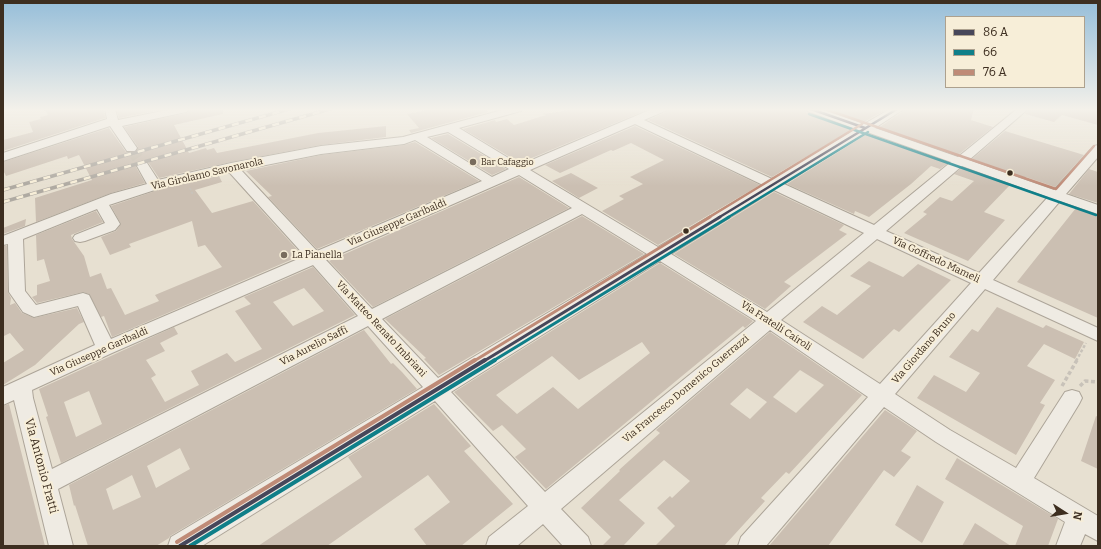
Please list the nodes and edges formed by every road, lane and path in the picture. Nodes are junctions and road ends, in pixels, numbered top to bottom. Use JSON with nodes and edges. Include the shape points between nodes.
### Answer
{"nodes":[{"id":1,"x":73,"y":135,"type":"edge"},
{"id":2,"x":123,"y":135,"type":"edge"},
{"id":3,"x":426,"y":135,"type":"edge"},
{"id":4,"x":461,"y":135,"type":"edge"},
{"id":5,"x":600,"y":135,"type":"edge"},
{"id":6,"x":665,"y":135,"type":"edge"},
{"id":7,"x":854,"y":135,"type":"edge"},
{"id":8,"x":884,"y":135,"type":"edge"},
{"id":9,"x":991,"y":135,"type":"edge"},
{"id":10,"x":418,"y":137,"type":"junction"},
{"id":11,"x":131,"y":148,"type":"tunnel mouth"},
{"id":12,"x":1098,"y":149,"type":"edge"},
{"id":13,"x":3,"y":156,"type":"edge"},
{"id":14,"x":959,"y":161,"type":"junction"},
{"id":15,"x":143,"y":166,"type":"tunnel mouth"},
{"id":16,"x":231,"y":168,"type":"junction"},
{"id":17,"x":520,"y":169,"type":"junction"},
{"id":18,"x":492,"y":182,"type":"junction"},
{"id":19,"x":154,"y":185,"type":"junction"},
{"id":20,"x":773,"y":185,"type":"junction"},
{"id":21,"x":1058,"y":195,"type":"junction"},
{"id":22,"x":101,"y":203,"type":"junction"},
{"id":23,"x":583,"y":208,"type":"junction"},
{"id":24,"x":1098,"y":210,"type":"edge"},
{"id":25,"x":876,"y":233,"type":"junction"},
{"id":26,"x":9,"y":238,"type":"edge"},
{"id":27,"x":80,"y":238,"type":"dead end"},
{"id":28,"x":658,"y":254,"type":"junction"},
{"id":29,"x":316,"y":258,"type":"junction"},
{"id":30,"x":982,"y":281,"type":"junction"},
{"id":31,"x":370,"y":318,"type":"junction"},
{"id":32,"x":768,"y":320,"type":"junction"},
{"id":33,"x":1095,"y":334,"type":"edge"},
{"id":34,"x":106,"y":348,"type":"junction"},
{"id":35,"x":22,"y":386,"type":"junction"},
{"id":36,"x":437,"y":389,"type":"junction"},
{"id":37,"x":883,"y":396,"type":"junction"},
{"id":38,"x":3,"y":397,"type":"edge"},
{"id":39,"x":1069,"y":402,"type":"joint"},
{"id":40,"x":1019,"y":482,"type":"junction"},
{"id":41,"x":45,"y":484,"type":"junction"},
{"id":42,"x":545,"y":508,"type":"junction"},
{"id":43,"x":1088,"y":524,"type":"edge"},
{"id":44,"x":62,"y":546,"type":"edge"},
{"id":45,"x":180,"y":546,"type":"edge"},
{"id":46,"x":498,"y":546,"type":"edge"},
{"id":47,"x":579,"y":546,"type":"edge"},
{"id":48,"x":750,"y":546,"type":"edge"},
{"id":49,"x":1068,"y":546,"type":"edge"}],
"edges":[{"from":1,"to":13,"type":"street"},
{"from":2,"to":11,"type":"street"},
{"from":3,"to":10,"type":"street","name":"Via Girolamo Savonarola"},
{"from":4,"to":17,"type":"street","name":"Via Fratelli Cairoli"},
{"from":5,"to":17,"type":"street","name":"Via Giuseppe Garibaldi"},
{"from":6,"to":20,"type":"street","name":"Via Goffredo Mameli"},
{"from":7,"to":20,"type":"street"},
{"from":8,"to":14,"type":"street"},
{"from":9,"to":14,"type":"street","name":"Via Francesco Domenico Guerrazzi"},
{"from":10,"to":16,"type":"street","name":"Via Girolamo Savonarola","via":[[321,150]]},
{"from":10,"to":18,"type":"street"},
{"from":12,"to":21,"type":"street","name":"Via Giordano Bruno"},
{"from":14,"to":21,"type":"street"},
{"from":14,"to":25,"type":"street","name":"Via Francesco Domenico Guerrazzi"},
{"from":15,"to":19,"type":"street"},
{"from":16,"to":19,"type":"street","name":"Via Girolamo Savonarola"},
{"from":16,"to":29,"type":"street","name":"Via Matteo Renato Imbriani"},
{"from":17,"to":18,"type":"street","name":"Via Giuseppe Garibaldi"},
{"from":17,"to":23,"type":"street","name":"Via Fratelli Cairoli"},
{"from":18,"to":29,"type":"street","name":"Via Giuseppe Garibaldi"},
{"from":19,"to":22,"type":"street","name":"Via Girolamo Savonarola"},
{"from":20,"to":25,"type":"street","name":"Via Goffredo Mameli"},
{"from":20,"to":28,"type":"street"},
{"from":21,"to":24,"type":"street"},
{"from":21,"to":30,"type":"street","name":"Via Giordano Bruno"},
{"from":22,"to":26,"type":"street","name":"Via Girolamo Savonarola"},
{"from":22,"to":27,"type":"street","via":[[112,224]]},
{"from":23,"to":28,"type":"street","name":"Via Fratelli Cairoli"},
{"from":23,"to":31,"type":"street","name":"Via Aurelio Saffi"},
{"from":25,"to":30,"type":"street","name":"Via Goffredo Mameli"},
{"from":25,"to":32,"type":"street","name":"Via Francesco Domenico Guerrazzi"},
{"from":26,"to":34,"type":"street","via":[[17,292],[29,308],[34,311],[83,299]]},
{"from":28,"to":32,"type":"street","name":"Via Fratelli Cairoli"},
{"from":28,"to":36,"type":"street"},
{"from":29,"to":31,"type":"street","name":"Via Matteo Renato Imbriani"},
{"from":29,"to":34,"type":"street","name":"Via Giuseppe Garibaldi"},
{"from":30,"to":33,"type":"street","name":"Via Goffredo Mameli"},
{"from":30,"to":37,"type":"street","name":"Via Giordano Bruno"},
{"from":31,"to":36,"type":"street","name":"Via Matteo Renato Imbriani"},
{"from":31,"to":41,"type":"street","name":"Via Aurelio Saffi"},
{"from":32,"to":37,"type":"street","name":"Via Fratelli Cairoli"},
{"from":32,"to":42,"type":"street","name":"Via Francesco Domenico Guerrazzi"},
{"from":33,"to":39,"type":"path","via":[[1059,391]]},
{"from":34,"to":35,"type":"street","name":"Via Giuseppe Garibaldi"},
{"from":35,"to":38,"type":"street","name":"Via Giuseppe Garibaldi"},
{"from":35,"to":41,"type":"street","name":"Via Antonio Fratti"},
{"from":36,"to":42,"type":"street","name":"Via Matteo Renato Imbriani"},
{"from":36,"to":45,"type":"street"},
{"from":37,"to":40,"type":"street","name":"Via Fratelli Cairoli"},
{"from":37,"to":48,"type":"street","name":"Via Giordano Bruno"},
{"from":39,"to":40,"type":"street"},
{"from":40,"to":43,"type":"street","name":"Via Fratelli Cairoli"},
{"from":41,"to":44,"type":"street","name":"Via Antonio Fratti"},
{"from":42,"to":46,"type":"street","name":"Via Francesco Domenico Guerrazzi"},
{"from":42,"to":47,"type":"street","name":"Via Matteo Renato Imbriani"},
{"from":43,"to":49,"type":"street"}]}
